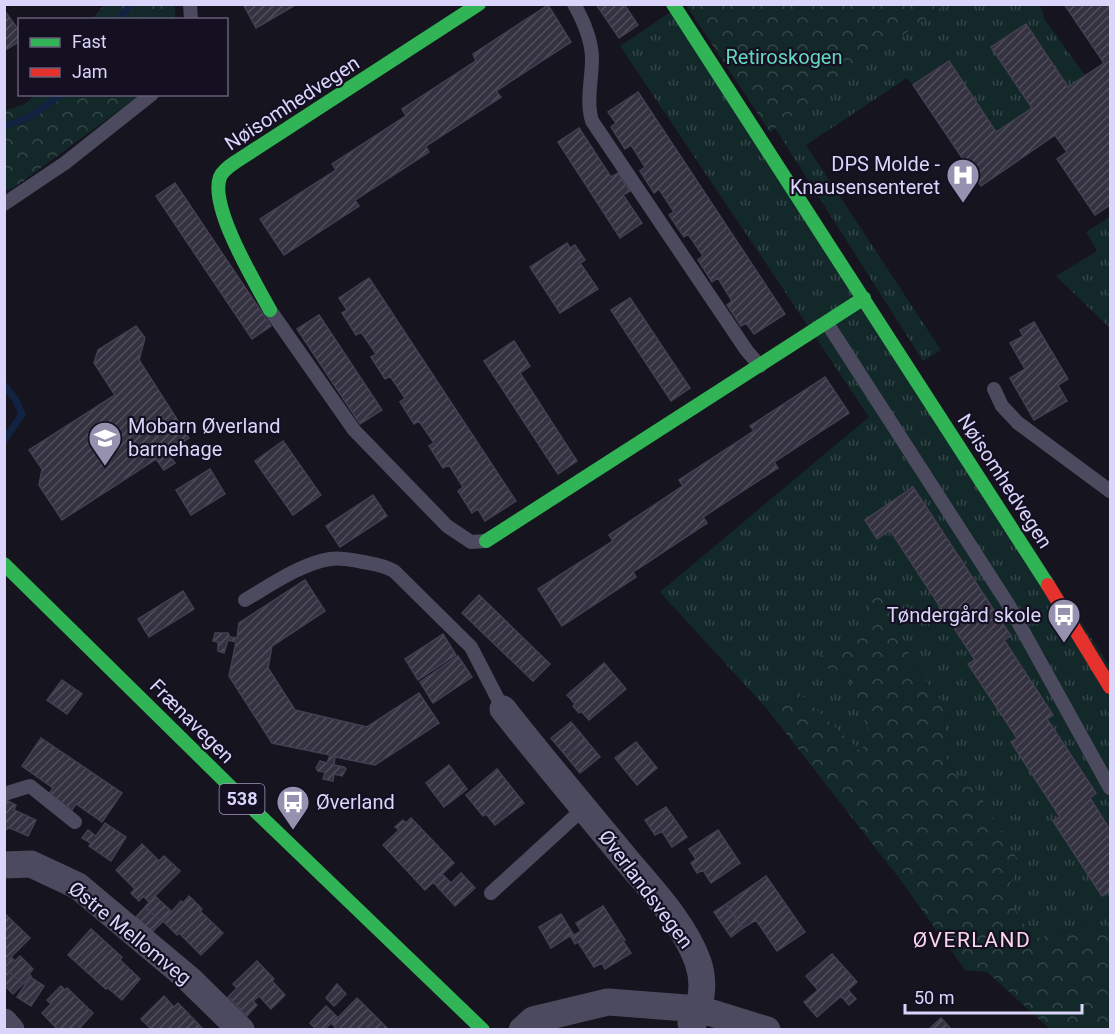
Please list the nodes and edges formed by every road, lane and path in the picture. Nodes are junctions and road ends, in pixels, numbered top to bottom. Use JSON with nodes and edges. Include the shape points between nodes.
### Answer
{"nodes":[{"id":1,"x":479,"y":4,"type":"edge"},
{"id":2,"x":574,"y":4,"type":"edge"},
{"id":3,"x":673,"y":4,"type":"edge"},
{"id":4,"x":149,"y":96,"type":"edge"},
{"id":5,"x":4,"y":204,"type":"edge"},
{"id":6,"x":864,"y":298,"type":"junction"},
{"id":7,"x":270,"y":310,"type":"joint"},
{"id":8,"x":827,"y":323,"type":"junction"},
{"id":9,"x":760,"y":366,"type":"junction"},
{"id":10,"x":994,"y":389,"type":"dead end"},
{"id":11,"x":1110,"y":491,"type":"edge"},
{"id":12,"x":486,"y":541,"type":"joint"},
{"id":13,"x":4,"y":564,"type":"edge"},
{"id":14,"x":245,"y":600,"type":"dead end"},
{"id":15,"x":1110,"y":687,"type":"edge"},
{"id":16,"x":503,"y":709,"type":"joint"},
{"id":17,"x":1110,"y":788,"type":"edge"},
{"id":18,"x":4,"y":794,"type":"edge"},
{"id":19,"x":584,"y":808,"type":"junction"},
{"id":20,"x":75,"y":822,"type":"dead end"},
{"id":21,"x":4,"y":865,"type":"edge"},
{"id":22,"x":491,"y":893,"type":"dead end"},
{"id":23,"x":696,"y":1019,"type":"edge"},
{"id":24,"x":4,"y":1022,"type":"edge"},
{"id":25,"x":11,"y":1029,"type":"edge"},
{"id":26,"x":241,"y":1029,"type":"edge"},
{"id":27,"x":483,"y":1029,"type":"edge"},
{"id":28,"x":522,"y":1029,"type":"edge"},
{"id":29,"x":767,"y":1029,"type":"edge"}],
"edges":[{"from":1,"to":7,"type":"street","name":"Nøisomhedvegen","via":[[222,173],[219,194],[224,216]]},
{"from":2,"to":9,"type":"lane","via":[[591,44],[592,121]]},
{"from":3,"to":6,"type":"street","name":"Nøisomhedvegen"},
{"from":4,"to":5,"type":"lane","via":[[65,163]]},
{"from":6,"to":8,"type":"street"},
{"from":6,"to":15,"type":"street","name":"Nøisomhedvegen"},
{"from":7,"to":12,"type":"lane","via":[[354,430],[447,526],[471,542]]},
{"from":8,"to":9,"type":"street"},
{"from":8,"to":17,"type":"lane","via":[[1008,604]]},
{"from":9,"to":12,"type":"street"},
{"from":10,"to":11,"type":"lane","name":"Nøisomhedvegen","via":[[1002,406],[1018,423]]},
{"from":13,"to":27,"type":"street","name":"Frænavegen","number":"538"},
{"from":14,"to":16,"type":"lane","via":[[329,559],[388,567],[471,647]]},
{"from":16,"to":19,"type":"street","name":"Øverlandsvegen"},
{"from":18,"to":20,"type":"lane","via":[[30,786]]},
{"from":19,"to":22,"type":"lane"},
{"from":19,"to":23,"type":"street","name":"Øverlandsvegen","via":[[687,940],[699,965],[702,998]]},
{"from":21,"to":26,"type":"street","name":"Østre Mellomveg","via":[[31,864],[78,886],[189,979]]},
{"from":23,"to":28,"type":"street","via":[[608,1002],[533,1020]]},
{"from":23,"to":29,"type":"street"},
{"from":24,"to":25,"type":"street"}]}
